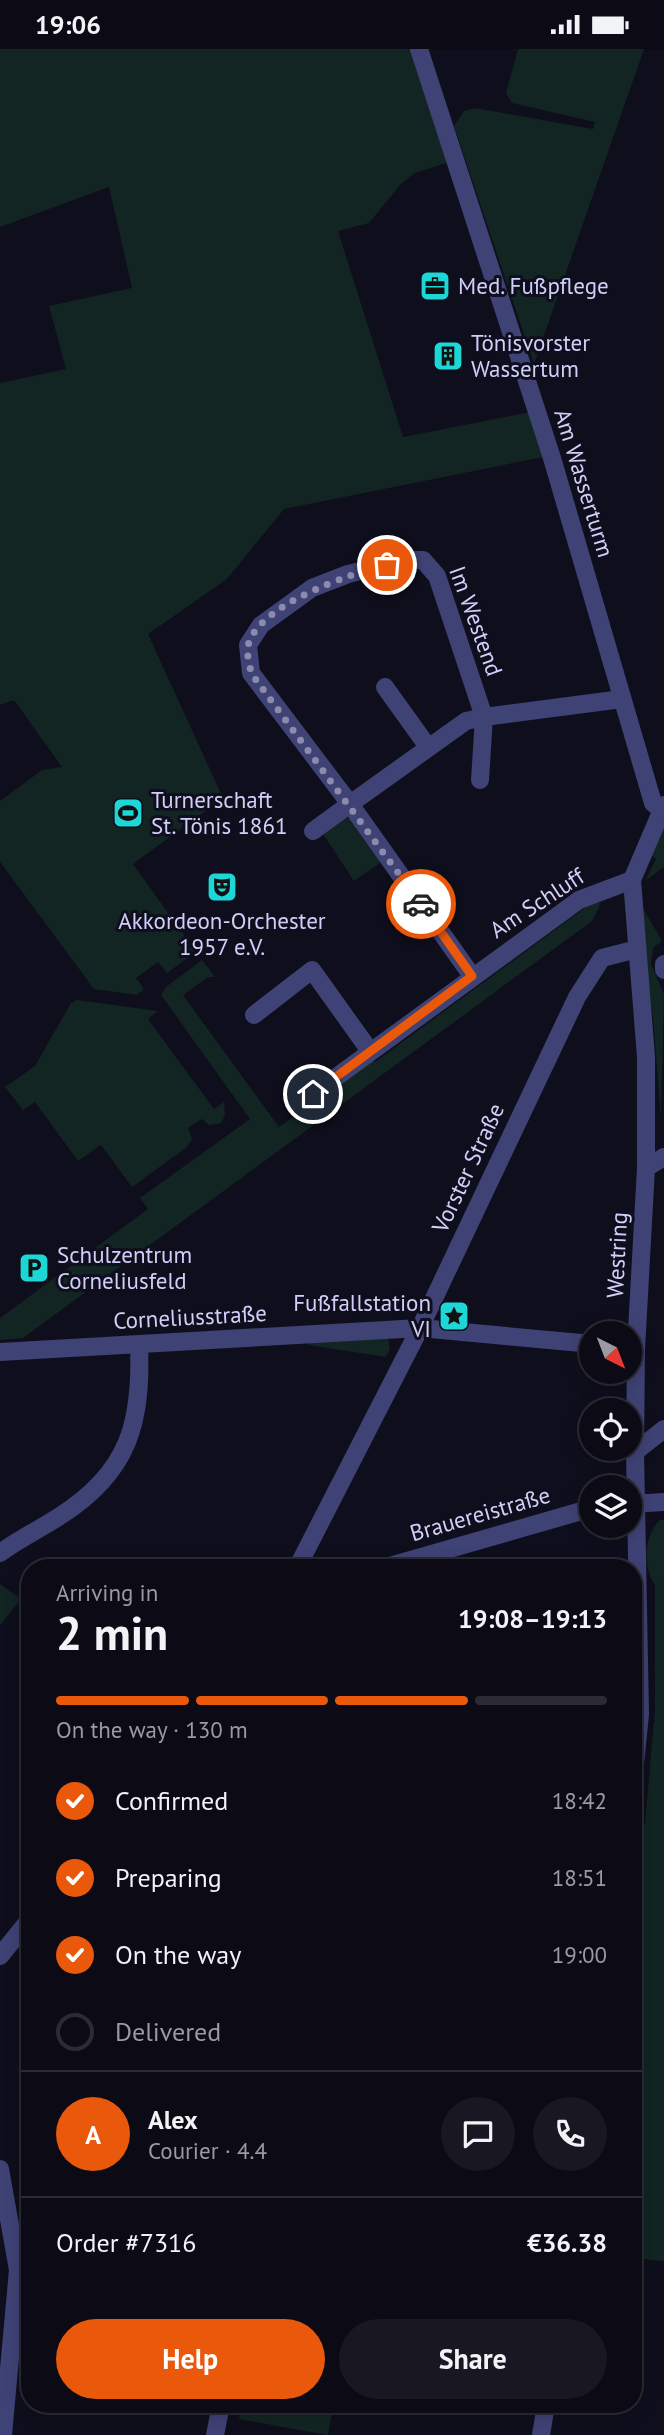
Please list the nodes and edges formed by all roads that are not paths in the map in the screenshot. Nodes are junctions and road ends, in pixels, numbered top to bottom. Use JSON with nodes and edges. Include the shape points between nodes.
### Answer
{"nodes":[{"id":1,"x":419,"y":49,"type":"edge"},
{"id":2,"x":385,"y":687,"type":"dead end"},
{"id":3,"x":622,"y":699,"type":"junction"},
{"id":4,"x":484,"y":717,"type":"junction"},
{"id":5,"x":428,"y":747,"type":"junction"},
{"id":6,"x":480,"y":780,"type":"dead end"},
{"id":7,"x":349,"y":804,"type":"junction"},
{"id":8,"x":663,"y":808,"type":"edge"},
{"id":9,"x":313,"y":831,"type":"dead end"},
{"id":10,"x":632,"y":880,"type":"junction"},
{"id":11,"x":637,"y":949,"type":"junction"},
{"id":12,"x":664,"y":964,"type":"edge"},
{"id":13,"x":664,"y":970,"type":"edge"},
{"id":14,"x":472,"y":976,"type":"junction"},
{"id":15,"x":254,"y":1015,"type":"dead end"},
{"id":16,"x":370,"y":1051,"type":"junction"},
{"id":17,"x":313,"y":1094,"type":"dead end"},
{"id":18,"x":664,"y":1157,"type":"edge"},
{"id":19,"x":646,"y":1168,"type":"junction"},
{"id":20,"x":635,"y":1321,"type":"edge"},
{"id":21,"x":420,"y":1328,"type":"junction"},
{"id":22,"x":579,"y":1343,"type":"edge"},
{"id":23,"x":139,"y":1345,"type":"junction"},
{"id":24,"x":0,"y":1352,"type":"edge"},
{"id":25,"x":664,"y":1429,"type":"edge"},
{"id":26,"x":642,"y":1446,"type":"edge"},
{"id":27,"x":664,"y":1502,"type":"edge"},
{"id":28,"x":642,"y":1503,"type":"edge"},
{"id":29,"x":579,"y":1512,"type":"edge"},
{"id":30,"x":634,"y":1538,"type":"edge"},
{"id":31,"x":0,"y":1553,"type":"edge"},
{"id":32,"x":302,"y":1559,"type":"edge"},
{"id":33,"x":414,"y":1559,"type":"edge"},
{"id":34,"x":634,"y":1559,"type":"edge"},
{"id":35,"x":21,"y":1930,"type":"edge"},
{"id":36,"x":0,"y":1957,"type":"edge"},
{"id":37,"x":0,"y":2169,"type":"edge"},
{"id":38,"x":16,"y":2271,"type":"edge"},
{"id":39,"x":219,"y":2413,"type":"edge"},
{"id":40,"x":545,"y":2413,"type":"edge"},
{"id":41,"x":3,"y":2435,"type":"edge"},
{"id":42,"x":215,"y":2435,"type":"edge"},
{"id":43,"x":541,"y":2435,"type":"edge"}],
"edges":[{"from":1,"to":3,"type":"street","name":"Am Wasserturm","via":[[552,458]]},
{"from":2,"to":5,"type":"street"},
{"from":3,"to":4,"type":"street"},
{"from":3,"to":8,"type":"street","name":"Am Wasserturm","via":[[653,803]]},
{"from":4,"to":5,"type":"street","via":[[466,721]]},
{"from":4,"to":6,"type":"street","name":"Im Westend"},
{"from":4,"to":7,"type":"street","name":"Im Westend","via":[[437,576],[429,565],[407,560],[312,588],[261,625],[248,645],[251,673]]},
{"from":5,"to":7,"type":"street"},
{"from":7,"to":9,"type":"street"},
{"from":7,"to":14,"type":"street"},
{"from":8,"to":10,"type":"street"},
{"from":10,"to":11,"type":"street"},
{"from":10,"to":14,"type":"street","name":"Am Schluff","via":[[579,900]]},
{"from":11,"to":19,"type":"street","name":"Westring","via":[[645,1020]]},
{"from":11,"to":21,"type":"street","name":"Vorster Straße","via":[[602,958],[577,997]]},
{"from":12,"to":13,"type":"street"},
{"from":14,"to":16,"type":"street","name":"Am Schluff"},
{"from":15,"to":16,"type":"street","via":[[312,971]]},
{"from":16,"to":17,"type":"street","name":"Am Schluff"},
{"from":18,"to":19,"type":"street"},
{"from":19,"to":20,"type":"street","name":"Westring"},
{"from":21,"to":22,"type":"street","name":"Corneliusstraße"},
{"from":21,"to":23,"type":"street","name":"Corneliusstraße"},
{"from":21,"to":32,"type":"street","name":"Vorster Straße"},
{"from":23,"to":24,"type":"street","name":"Corneliusstraße"},
{"from":23,"to":31,"type":"street","via":[[134,1426],[111,1475],[63,1514]]},
{"from":25,"to":26,"type":"street"},
{"from":27,"to":28,"type":"street"},
{"from":29,"to":33,"type":"street","name":"Brauereistraße"},
{"from":30,"to":34,"type":"street","name":"Westring"},
{"from":35,"to":36,"type":"street"},
{"from":37,"to":38,"type":"street"},
{"from":38,"to":41,"type":"street"},
{"from":39,"to":42,"type":"street"},
{"from":40,"to":43,"type":"street"}]}
